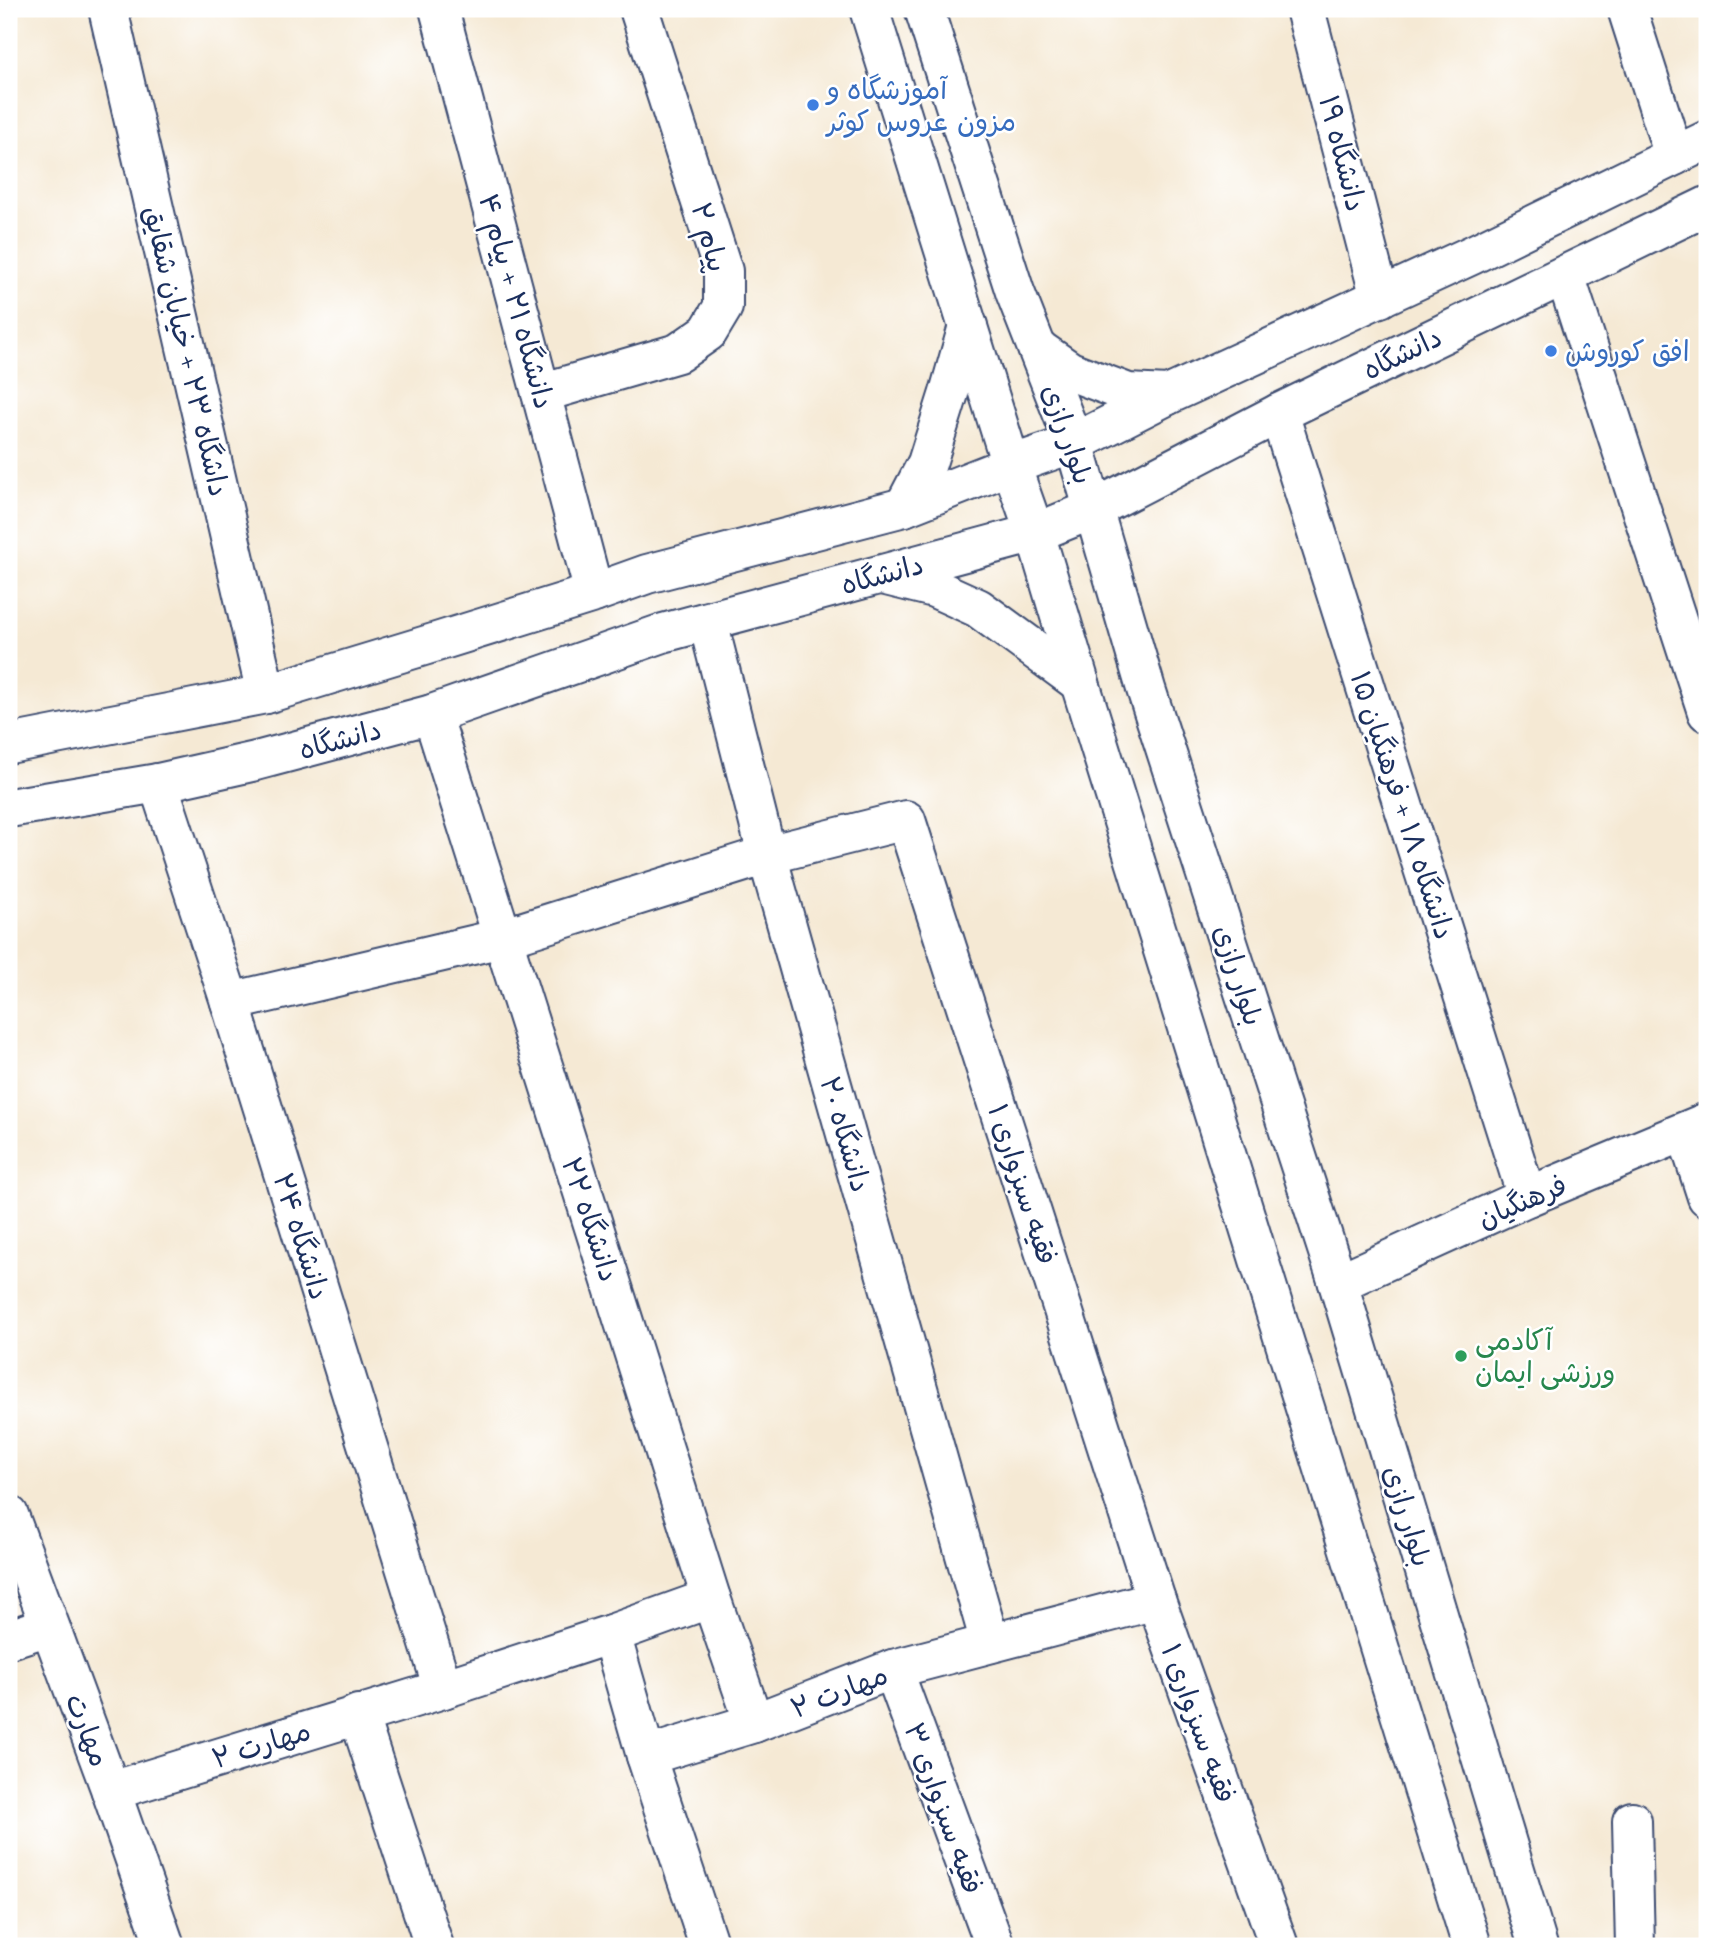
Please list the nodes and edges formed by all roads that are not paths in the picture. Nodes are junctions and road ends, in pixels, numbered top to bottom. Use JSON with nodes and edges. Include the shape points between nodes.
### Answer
{"nodes":[{"id":1,"x":108,"y":9,"type":"edge"},
{"id":2,"x":439,"y":9,"type":"edge"},
{"id":3,"x":639,"y":9,"type":"edge"},
{"id":4,"x":869,"y":9,"type":"edge"},
{"id":5,"x":924,"y":9,"type":"edge"},
{"id":6,"x":1305,"y":9,"type":"edge"},
{"id":7,"x":1627,"y":9,"type":"edge"},
{"id":8,"x":1691,"y":148,"type":"edge"},
{"id":9,"x":1707,"y":206,"type":"edge"},
{"id":10,"x":1472,"y":255,"type":"junction"},
{"id":11,"x":1564,"y":275,"type":"junction"},
{"id":12,"x":1015,"y":292,"type":"junction"},
{"id":13,"x":1380,"y":298,"type":"junction"},
{"id":14,"x":1492,"y":310,"type":"junction"},
{"id":15,"x":965,"y":318,"type":"junction"},
{"id":16,"x":1037,"y":348,"type":"junction"},
{"id":17,"x":541,"y":393,"type":"junction"},
{"id":18,"x":1168,"y":396,"type":"junction"},
{"id":19,"x":1279,"y":412,"type":"junction"},
{"id":20,"x":1074,"y":443,"type":"junction"},
{"id":21,"x":1011,"y":465,"type":"junction"},
{"id":22,"x":904,"y":508,"type":"junction"},
{"id":23,"x":1094,"y":509,"type":"junction"},
{"id":24,"x":1035,"y":533,"type":"junction"},
{"id":25,"x":648,"y":574,"type":"junction"},
{"id":26,"x":880,"y":575,"type":"junction"},
{"id":27,"x":594,"y":593,"type":"junction"},
{"id":28,"x":708,"y":622,"type":"junction"},
{"id":29,"x":663,"y":633,"type":"junction"},
{"id":30,"x":1146,"y":689,"type":"junction"},
{"id":31,"x":266,"y":694,"type":"junction"},
{"id":32,"x":1084,"y":695,"type":"junction"},
{"id":33,"x":1707,"y":712,"type":"edge"},
{"id":34,"x":432,"y":714,"type":"junction"},
{"id":35,"x":9,"y":744,"type":"edge"},
{"id":36,"x":158,"y":783,"type":"junction"},
{"id":37,"x":9,"y":808,"type":"edge"},
{"id":38,"x":767,"y":855,"type":"junction"},
{"id":39,"x":502,"y":938,"type":"junction"},
{"id":40,"x":230,"y":1002,"type":"junction"},
{"id":41,"x":1697,"y":1127,"type":"edge"},
{"id":42,"x":1527,"y":1197,"type":"junction"},
{"id":43,"x":1707,"y":1197,"type":"edge"},
{"id":44,"x":1339,"y":1283,"type":"junction"},
{"id":45,"x":9,"y":1515,"type":"edge"},
{"id":46,"x":711,"y":1598,"type":"junction"},
{"id":47,"x":1156,"y":1600,"type":"junction"},
{"id":48,"x":49,"y":1626,"type":"junction"},
{"id":49,"x":611,"y":1634,"type":"junction"},
{"id":50,"x":9,"y":1639,"type":"edge"},
{"id":51,"x":990,"y":1643,"type":"junction"},
{"id":52,"x":893,"y":1669,"type":"junction"},
{"id":53,"x":443,"y":1689,"type":"junction"},
{"id":54,"x":358,"y":1714,"type":"junction"},
{"id":55,"x":754,"y":1723,"type":"junction"},
{"id":56,"x":646,"y":1756,"type":"junction"},
{"id":57,"x":111,"y":1791,"type":"junction"},
{"id":58,"x":1632,"y":1821,"type":"dead end"},
{"id":59,"x":164,"y":1946,"type":"edge"},
{"id":60,"x":434,"y":1946,"type":"edge"},
{"id":61,"x":709,"y":1946,"type":"edge"},
{"id":62,"x":995,"y":1946,"type":"edge"},
{"id":63,"x":1279,"y":1946,"type":"edge"},
{"id":64,"x":1472,"y":1946,"type":"edge"},
{"id":65,"x":1538,"y":1946,"type":"edge"},
{"id":66,"x":1635,"y":1946,"type":"edge"}],
"edges":[{"from":1,"to":31,"type":"street","name":"داشگاه ۲۳ + خیابان شقایق"},
{"from":2,"to":17,"type":"street","name":"دانشگاه ۲۱ + پیام ۴"},
{"from":3,"to":17,"type":"street","name":"پیام ۲","via":[[723,271],[723,307],[708,332],[678,353]]},
{"from":4,"to":15,"type":"street"},
{"from":5,"to":12,"type":"street","name":"بلوار رازی"},
{"from":6,"to":13,"type":"street","name":"دانشگاه ۱۹"},
{"from":7,"to":8,"type":"street"},
{"from":8,"to":10,"type":"street","name":"دانشگاه"},
{"from":9,"to":11,"type":"street","name":"دانشگاه"},
{"from":10,"to":13,"type":"street","name":"دانشگاه"},
{"from":10,"to":14,"type":"street"},
{"from":11,"to":14,"type":"street","name":"دانشگاه"},
{"from":11,"to":33,"type":"street"},
{"from":12,"to":15,"type":"street"},
{"from":12,"to":16,"type":"street","name":"بلوار رازی"},
{"from":13,"to":18,"type":"street","name":"دانشگاه"},
{"from":14,"to":19,"type":"street","name":"دانشگاه"},
{"from":15,"to":21,"type":"street"},
{"from":15,"to":22,"type":"street","via":[[950,393],[927,463]]},
{"from":16,"to":18,"type":"street","via":[[1070,371],[1128,393]]},
{"from":16,"to":20,"type":"street","name":"بلوار رازی"},
{"from":17,"to":27,"type":"street","name":"دانشگاه ۲۱ + پیام ۴"},
{"from":18,"to":20,"type":"street","name":"دانشگاه"},
{"from":19,"to":23,"type":"street","name":"دانشگاه"},
{"from":19,"to":42,"type":"street","name":"دانشگاه ۱۸ + فرهنگیان ۱۵"},
{"from":20,"to":21,"type":"street","name":"دانشگاه"},
{"from":20,"to":23,"type":"street","name":"بلوار رازی"},
{"from":21,"to":22,"type":"street","name":"دانشگاه"},
{"from":21,"to":24,"type":"street"},
{"from":22,"to":25,"type":"street","name":"دانشگاه"},
{"from":23,"to":24,"type":"street","name":"دانشگاه"},
{"from":23,"to":30,"type":"street","name":"بلوار رازی"},
{"from":24,"to":26,"type":"street","name":"دانشگاه"},
{"from":24,"to":32,"type":"street"},
{"from":25,"to":27,"type":"street","name":"دانشگاه"},
{"from":25,"to":29,"type":"street"},
{"from":26,"to":28,"type":"street","name":"دانشگاه"},
{"from":26,"to":32,"type":"street","via":[[934,588],[978,608]]},
{"from":27,"to":31,"type":"street","name":"دانشگاه"},
{"from":28,"to":29,"type":"street","name":"دانشگاه"},
{"from":28,"to":38,"type":"street","name":"دانشگاه ۲۰"},
{"from":29,"to":34,"type":"street","name":"دانشگاه"},
{"from":30,"to":32,"type":"street"},
{"from":30,"to":44,"type":"street","name":"بلوار رازی"},
{"from":31,"to":35,"type":"street","name":"دانشگاه"},
{"from":32,"to":64,"type":"street"},
{"from":34,"to":36,"type":"street","name":"دانشگاه"},
{"from":34,"to":39,"type":"street","name":"دانشگاه ۲۲"},
{"from":36,"to":37,"type":"street","name":"دانشگاه"},
{"from":36,"to":40,"type":"street","name":"دانشگاه ۲۴"},
{"from":38,"to":39,"type":"street","name":"فقیه سبزواری ۱"},
{"from":38,"to":47,"type":"street","name":"فقیه سبزواری ۱","via":[[906,820]]},
{"from":38,"to":51,"type":"street","name":"دانشگاه ۲۰"},
{"from":39,"to":40,"type":"street","name":"فقیه سبزواری ۱"},
{"from":39,"to":46,"type":"street","name":"دانشگاه ۲۲"},
{"from":40,"to":53,"type":"street","name":"دانشگاه ۲۴"},
{"from":41,"to":42,"type":"street","name":"فرهنگیان"},
{"from":41,"to":43,"type":"street"},
{"from":42,"to":44,"type":"street","name":"فرهنگیان"},
{"from":44,"to":65,"type":"street","name":"بلوار رازی"},
{"from":45,"to":48,"type":"street","name":"مهارت"},
{"from":46,"to":49,"type":"street","name":"مهارت ۲"},
{"from":46,"to":55,"type":"street","name":"دانشگاه ۲۲"},
{"from":47,"to":51,"type":"street","name":"مهارت ۲"},
{"from":47,"to":63,"type":"street","name":"فقیه سبزواری ۱"},
{"from":48,"to":50,"type":"street"},
{"from":48,"to":57,"type":"street","name":"مهارت"},
{"from":49,"to":53,"type":"street","name":"مهارت ۲"},
{"from":49,"to":56,"type":"street"},
{"from":51,"to":52,"type":"street","name":"مهارت ۲"},
{"from":52,"to":55,"type":"street","name":"مهارت ۲"},
{"from":52,"to":62,"type":"street","name":"فقیه سبزواری ۳"},
{"from":53,"to":54,"type":"street","name":"مهارت ۲"},
{"from":54,"to":57,"type":"street","name":"مهارت ۲"},
{"from":54,"to":60,"type":"street"},
{"from":55,"to":56,"type":"street","name":"مهارت ۲"},
{"from":56,"to":61,"type":"street"},
{"from":57,"to":59,"type":"street","name":"مهارت"},
{"from":58,"to":66,"type":"street"}]}
